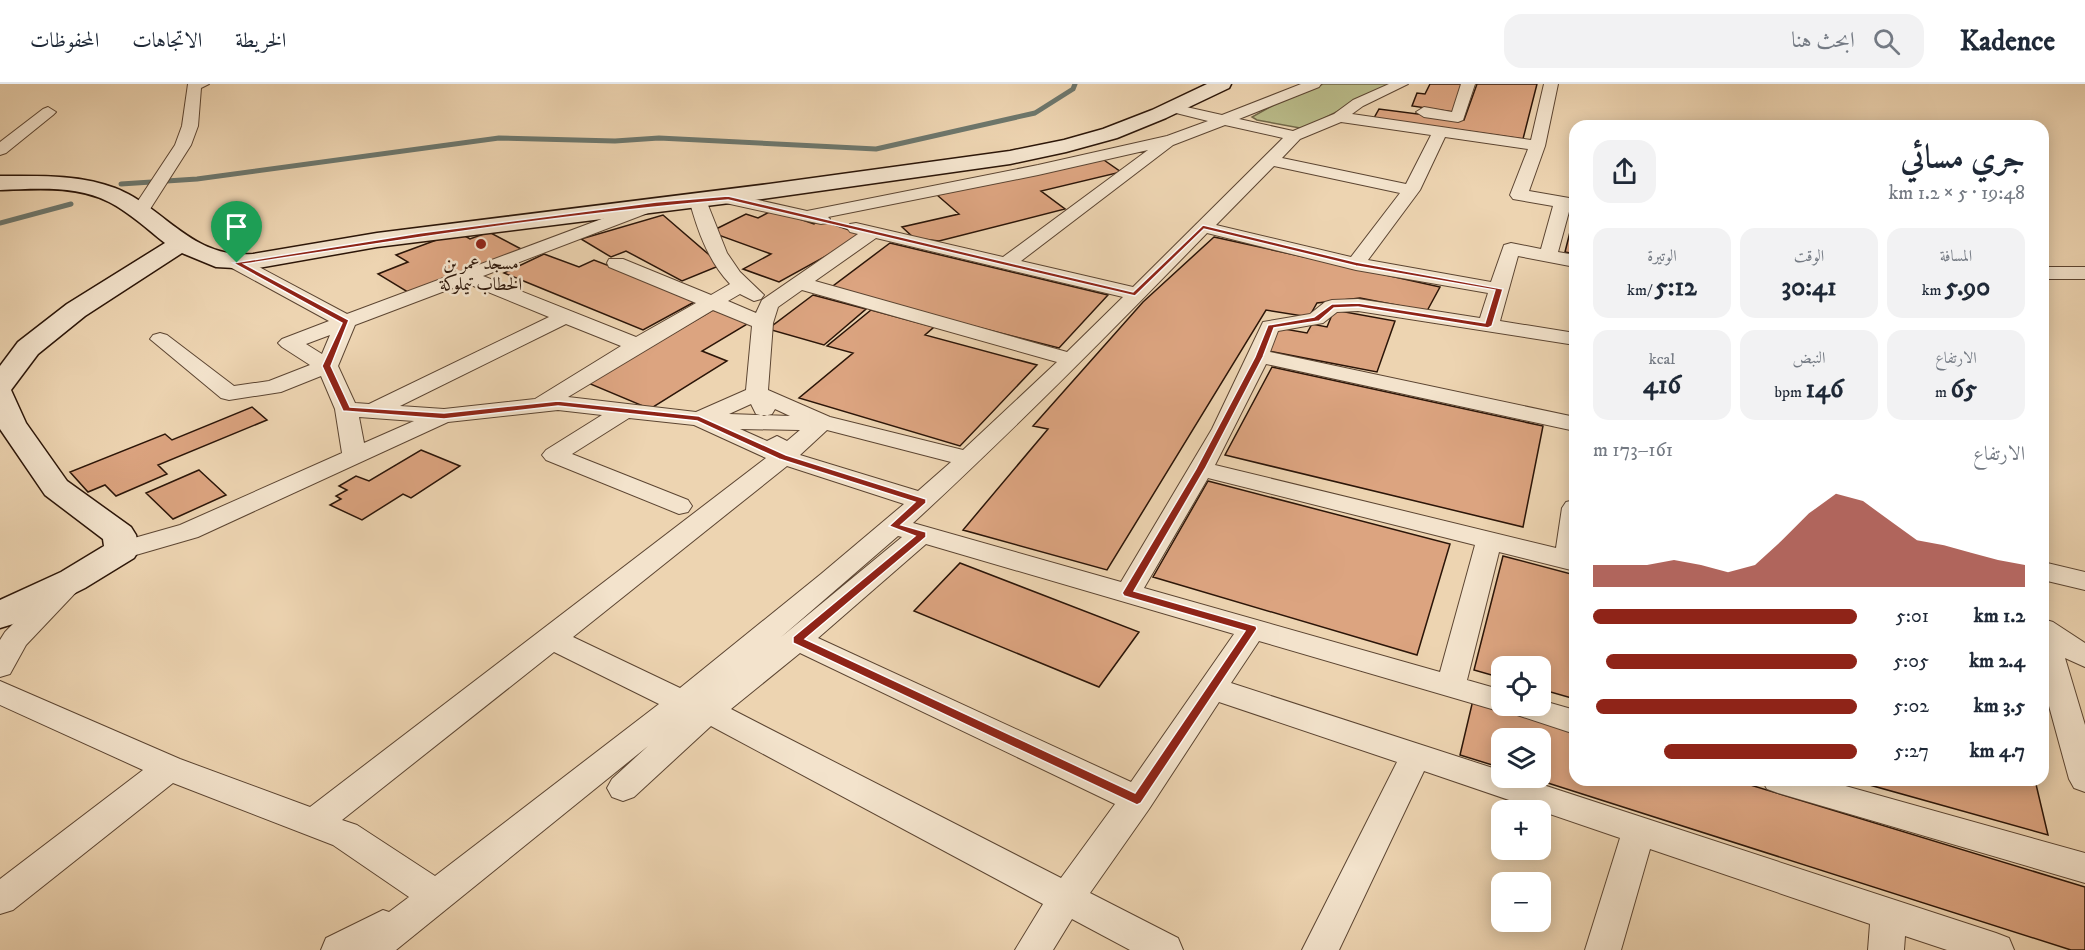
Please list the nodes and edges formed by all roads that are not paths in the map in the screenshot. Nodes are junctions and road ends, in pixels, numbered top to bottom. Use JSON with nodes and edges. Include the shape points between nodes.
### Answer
{"nodes":[{"id":1,"x":197,"y":84,"type":"edge"},
{"id":2,"x":1222,"y":84,"type":"edge"},
{"id":3,"x":1314,"y":84,"type":"edge"},
{"id":4,"x":1401,"y":84,"type":"edge"},
{"id":5,"x":1468,"y":84,"type":"edge"},
{"id":6,"x":1551,"y":84,"type":"edge"},
{"id":7,"x":1358,"y":103,"type":"junction"},
{"id":8,"x":1173,"y":108,"type":"junction"},
{"id":9,"x":1391,"y":108,"type":"dead end"},
{"id":10,"x":1414,"y":111,"type":"dead end"},
{"id":11,"x":48,"y":112,"type":"dead end"},
{"id":12,"x":1339,"y":117,"type":"junction"},
{"id":13,"x":1225,"y":121,"type":"junction"},
{"id":14,"x":1440,"y":132,"type":"junction"},
{"id":15,"x":1294,"y":136,"type":"junction"},
{"id":16,"x":1173,"y":140,"type":"junction"},
{"id":17,"x":1537,"y":146,"type":"junction"},
{"id":18,"x":0,"y":150,"type":"edge"},
{"id":19,"x":1270,"y":160,"type":"junction"},
{"id":20,"x":0,"y":183,"type":"edge"},
{"id":21,"x":1411,"y":190,"type":"junction"},
{"id":22,"x":728,"y":198,"type":"junction"},
{"id":23,"x":698,"y":199,"type":"junction"},
{"id":24,"x":1569,"y":203,"type":"edge"},
{"id":25,"x":656,"y":204,"type":"junction"},
{"id":26,"x":139,"y":213,"type":"junction"},
{"id":27,"x":806,"y":216,"type":"junction"},
{"id":28,"x":1203,"y":227,"type":"junction"},
{"id":29,"x":873,"y":232,"type":"junction"},
{"id":30,"x":181,"y":243,"type":"junction"},
{"id":31,"x":1548,"y":256,"type":"junction"},
{"id":32,"x":1569,"y":260,"type":"edge"},
{"id":33,"x":237,"y":263,"type":"junction"},
{"id":34,"x":1007,"y":263,"type":"junction"},
{"id":35,"x":616,"y":264,"type":"dead end"},
{"id":36,"x":1356,"y":264,"type":"junction"},
{"id":37,"x":2049,"y":273,"type":"edge"},
{"id":38,"x":2085,"y":273,"type":"edge"},
{"id":39,"x":466,"y":276,"type":"junction"},
{"id":40,"x":799,"y":283,"type":"junction"},
{"id":41,"x":740,"y":286,"type":"junction"},
{"id":42,"x":1499,"y":289,"type":"junction"},
{"id":43,"x":1135,"y":294,"type":"junction"},
{"id":44,"x":714,"y":302,"type":"junction"},
{"id":45,"x":766,"y":314,"type":"junction"},
{"id":46,"x":566,"y":316,"type":"junction"},
{"id":47,"x":346,"y":322,"type":"junction"},
{"id":48,"x":1488,"y":326,"type":"junction"},
{"id":49,"x":1569,"y":338,"type":"edge"},
{"id":50,"x":160,"y":339,"type":"dead end"},
{"id":51,"x":637,"y":345,"type":"junction"},
{"id":52,"x":1259,"y":357,"type":"junction"},
{"id":53,"x":1070,"y":359,"type":"junction"},
{"id":54,"x":327,"y":366,"type":"junction"},
{"id":55,"x":0,"y":384,"type":"edge"},
{"id":56,"x":757,"y":393,"type":"junction"},
{"id":57,"x":0,"y":395,"type":"edge"},
{"id":58,"x":541,"y":405,"type":"junction"},
{"id":59,"x":346,"y":409,"type":"junction"},
{"id":60,"x":375,"y":409,"type":"junction"},
{"id":61,"x":624,"y":411,"type":"junction"},
{"id":62,"x":444,"y":416,"type":"junction"},
{"id":63,"x":699,"y":419,"type":"junction"},
{"id":64,"x":822,"y":422,"type":"junction"},
{"id":65,"x":1569,"y":423,"type":"edge"},
{"id":66,"x":770,"y":424,"type":"junction"},
{"id":67,"x":354,"y":456,"type":"junction"},
{"id":68,"x":783,"y":457,"type":"junction"},
{"id":69,"x":969,"y":459,"type":"junction"},
{"id":70,"x":1201,"y":469,"type":"junction"},
{"id":71,"x":922,"y":501,"type":"junction"},
{"id":72,"x":679,"y":506,"type":"dead end"},
{"id":73,"x":894,"y":526,"type":"junction"},
{"id":74,"x":922,"y":534,"type":"junction"},
{"id":75,"x":1490,"y":541,"type":"junction"},
{"id":76,"x":122,"y":550,"type":"junction"},
{"id":77,"x":1569,"y":561,"type":"edge"},
{"id":78,"x":2049,"y":572,"type":"edge"},
{"id":79,"x":73,"y":580,"type":"junction"},
{"id":80,"x":2085,"y":581,"type":"edge"},
{"id":81,"x":1128,"y":593,"type":"junction"},
{"id":82,"x":0,"y":615,"type":"edge"},
{"id":83,"x":1252,"y":629,"type":"junction"},
{"id":84,"x":2049,"y":635,"type":"edge"},
{"id":85,"x":552,"y":639,"type":"junction"},
{"id":86,"x":797,"y":640,"type":"junction"},
{"id":87,"x":2049,"y":652,"type":"edge"},
{"id":88,"x":2085,"y":657,"type":"edge"},
{"id":89,"x":0,"y":666,"type":"edge"},
{"id":90,"x":1452,"y":686,"type":"junction"},
{"id":91,"x":1213,"y":688,"type":"junction"},
{"id":92,"x":0,"y":692,"type":"edge"},
{"id":93,"x":1491,"y":697,"type":"edge"},
{"id":94,"x":695,"y":706,"type":"junction"},
{"id":95,"x":1551,"y":715,"type":"edge"},
{"id":96,"x":1569,"y":720,"type":"edge"},
{"id":97,"x":1416,"y":755,"type":"junction"},
{"id":98,"x":169,"y":768,"type":"junction"},
{"id":99,"x":2085,"y":779,"type":"edge"},
{"id":100,"x":622,"y":788,"type":"dead end"},
{"id":101,"x":1830,"y":788,"type":"edge"},
{"id":102,"x":1137,"y":800,"type":"junction"},
{"id":103,"x":314,"y":823,"type":"junction"},
{"id":104,"x":1639,"y":830,"type":"junction"},
{"id":105,"x":2085,"y":868,"type":"edge"},
{"id":106,"x":436,"y":896,"type":"junction"},
{"id":107,"x":1067,"y":897,"type":"junction"},
{"id":108,"x":0,"y":899,"type":"edge"},
{"id":109,"x":1889,"y":914,"type":"junction"},
{"id":110,"x":339,"y":950,"type":"edge"},
{"id":111,"x":369,"y":950,"type":"edge"},
{"id":112,"x":1034,"y":950,"type":"edge"},
{"id":113,"x":1165,"y":950,"type":"edge"},
{"id":114,"x":1320,"y":950,"type":"edge"},
{"id":115,"x":1604,"y":950,"type":"edge"},
{"id":116,"x":1886,"y":950,"type":"edge"},
{"id":117,"x":1996,"y":950,"type":"edge"}],
"edges":[{"from":1,"to":26,"type":"street","via":[[183,145]]},
{"from":2,"to":8,"type":"street"},
{"from":3,"to":13,"type":"street"},
{"from":4,"to":7,"type":"street"},
{"from":5,"to":10,"type":"street","via":[[1458,117]]},
{"from":6,"to":17,"type":"street"},
{"from":7,"to":9,"type":"street"},
{"from":7,"to":12,"type":"street"},
{"from":8,"to":13,"type":"street"},
{"from":8,"to":22,"type":"street","via":[[1097,138],[1037,152]]},
{"from":11,"to":18,"type":"street"},
{"from":12,"to":14,"type":"street"},
{"from":12,"to":15,"type":"street"},
{"from":13,"to":15,"type":"street"},
{"from":13,"to":16,"type":"street"},
{"from":14,"to":17,"type":"street"},
{"from":14,"to":21,"type":"street"},
{"from":15,"to":19,"type":"street"},
{"from":16,"to":27,"type":"street"},
{"from":16,"to":34,"type":"street"},
{"from":17,"to":24,"type":"street","via":[[1519,195]]},
{"from":19,"to":21,"type":"street"},
{"from":19,"to":28,"type":"street"},
{"from":20,"to":26,"type":"street","via":[[78,186],[117,197]]},
{"from":21,"to":36,"type":"street"},
{"from":22,"to":23,"type":"street"},
{"from":22,"to":27,"type":"street"},
{"from":23,"to":25,"type":"street"},
{"from":23,"to":41,"type":"street","via":[[705,230]]},
{"from":24,"to":31,"type":"street"},
{"from":25,"to":33,"type":"street","via":[[342,245]]},
{"from":25,"to":39,"type":"street"},
{"from":26,"to":30,"type":"street"},
{"from":27,"to":29,"type":"street"},
{"from":28,"to":36,"type":"street"},
{"from":28,"to":43,"type":"street"},
{"from":29,"to":34,"type":"street"},
{"from":29,"to":40,"type":"street"},
{"from":30,"to":33,"type":"street","via":[[212,259]]},
{"from":30,"to":55,"type":"street","via":[[76,310],[28,348]]},
{"from":31,"to":32,"type":"street"},
{"from":31,"to":42,"type":"street","via":[[1511,249]]},
{"from":33,"to":47,"type":"street"},
{"from":34,"to":43,"type":"street"},
{"from":35,"to":44,"type":"street"},
{"from":36,"to":42,"type":"street"},
{"from":37,"to":38,"type":"street"},
{"from":39,"to":46,"type":"street"},
{"from":39,"to":47,"type":"street"},
{"from":40,"to":45,"type":"street"},
{"from":40,"to":53,"type":"street"},
{"from":41,"to":44,"type":"street"},
{"from":41,"to":45,"type":"street"},
{"from":42,"to":48,"type":"street"},
{"from":43,"to":53,"type":"street"},
{"from":44,"to":45,"type":"street"},
{"from":44,"to":51,"type":"street"},
{"from":45,"to":56,"type":"street"},
{"from":46,"to":51,"type":"street"},
{"from":46,"to":60,"type":"street"},
{"from":47,"to":54,"type":"street"},
{"from":47,"to":54,"type":"street","via":[[290,343]]},
{"from":48,"to":49,"type":"street"},
{"from":48,"to":52,"type":"street","via":[[1358,305],[1332,306],[1317,319],[1270,326]]},
{"from":50,"to":54,"type":"street","via":[[229,393],[273,387]]},
{"from":51,"to":58,"type":"street"},
{"from":52,"to":65,"type":"street"},
{"from":52,"to":70,"type":"street"},
{"from":53,"to":69,"type":"street"},
{"from":54,"to":59,"type":"street"},
{"from":56,"to":63,"type":"street"},
{"from":56,"to":64,"type":"street"},
{"from":56,"to":66,"type":"street"},
{"from":57,"to":76,"type":"street","via":[[11,423],[56,488],[119,535]]},
{"from":58,"to":61,"type":"street","via":[[558,403]]},
{"from":58,"to":62,"type":"street"},
{"from":59,"to":60,"type":"street"},
{"from":59,"to":67,"type":"street"},
{"from":60,"to":62,"type":"street"},
{"from":61,"to":63,"type":"street"},
{"from":61,"to":72,"type":"street","via":[[554,455]]},
{"from":62,"to":67,"type":"street"},
{"from":63,"to":66,"type":"street"},
{"from":63,"to":68,"type":"street"},
{"from":64,"to":66,"type":"street"},
{"from":64,"to":68,"type":"street"},
{"from":64,"to":69,"type":"street"},
{"from":66,"to":68,"type":"street"},
{"from":67,"to":76,"type":"street","via":[[189,531]]},
{"from":68,"to":71,"type":"street"},
{"from":68,"to":85,"type":"street"},
{"from":69,"to":71,"type":"street"},
{"from":70,"to":75,"type":"street"},
{"from":70,"to":81,"type":"street"},
{"from":71,"to":73,"type":"street"},
{"from":73,"to":74,"type":"street"},
{"from":73,"to":94,"type":"street"},
{"from":74,"to":81,"type":"street"},
{"from":74,"to":86,"type":"street"},
{"from":75,"to":77,"type":"street"},
{"from":75,"to":90,"type":"street"},
{"from":76,"to":79,"type":"street"},
{"from":78,"to":80,"type":"street"},
{"from":79,"to":82,"type":"street"},
{"from":79,"to":89,"type":"street","via":[[15,639]]},
{"from":81,"to":83,"type":"street"},
{"from":83,"to":90,"type":"street"},
{"from":83,"to":91,"type":"street"},
{"from":84,"to":88,"type":"street"},
{"from":85,"to":94,"type":"street"},
{"from":85,"to":103,"type":"street"},
{"from":86,"to":94,"type":"street"},
{"from":86,"to":102,"type":"street"},
{"from":87,"to":99,"type":"street"},
{"from":90,"to":93,"type":"street"},
{"from":91,"to":97,"type":"street"},
{"from":91,"to":102,"type":"street"},
{"from":92,"to":98,"type":"street"},
{"from":94,"to":100,"type":"street"},
{"from":94,"to":106,"type":"street"},
{"from":94,"to":107,"type":"street"},
{"from":95,"to":96,"type":"street"},
{"from":97,"to":104,"type":"street"},
{"from":97,"to":114,"type":"street"},
{"from":98,"to":103,"type":"street"},
{"from":98,"to":108,"type":"street"},
{"from":101,"to":105,"type":"street"},
{"from":102,"to":107,"type":"street"},
{"from":103,"to":106,"type":"street","via":[[345,835]]},
{"from":104,"to":109,"type":"street"},
{"from":104,"to":115,"type":"street"},
{"from":106,"to":110,"type":"street"},
{"from":106,"to":111,"type":"street"},
{"from":107,"to":112,"type":"street"},
{"from":107,"to":113,"type":"street"},
{"from":109,"to":116,"type":"street"},
{"from":109,"to":117,"type":"street"}]}
